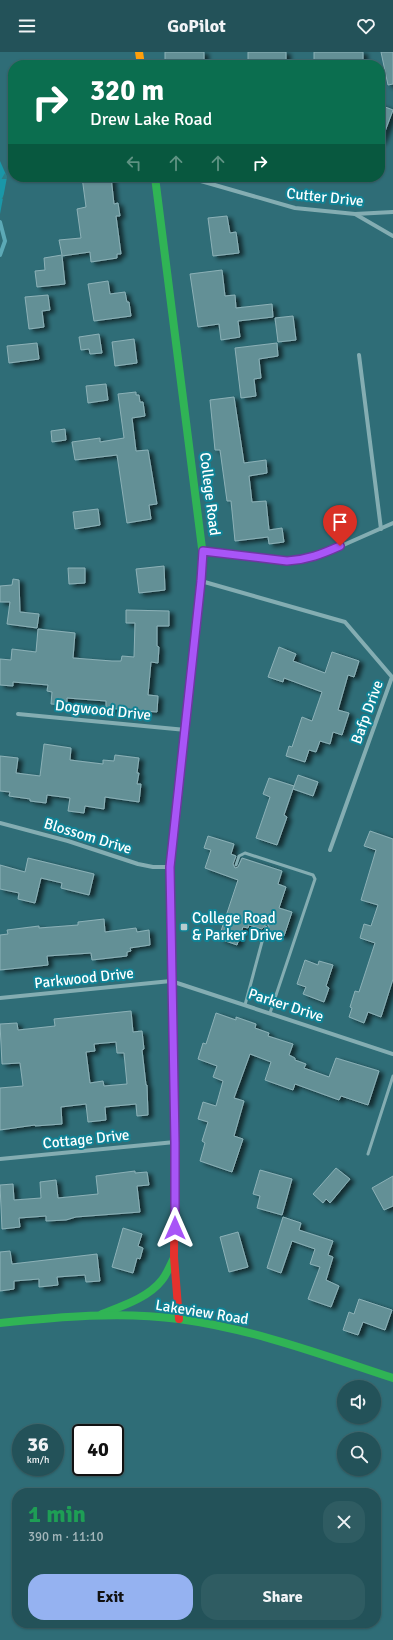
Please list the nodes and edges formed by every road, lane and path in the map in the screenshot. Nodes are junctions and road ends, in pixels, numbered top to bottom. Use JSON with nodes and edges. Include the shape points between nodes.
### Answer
{"nodes":[{"id":1,"x":155,"y":182,"type":"edge"},
{"id":2,"x":204,"y":182,"type":"edge"},
{"id":3,"x":393,"y":212,"type":"edge"},
{"id":4,"x":355,"y":214,"type":"junction"},
{"id":5,"x":393,"y":236,"type":"edge"},
{"id":6,"x":359,"y":355,"type":"dead end"},
{"id":7,"x":393,"y":523,"type":"edge"},
{"id":8,"x":381,"y":529,"type":"junction"},
{"id":9,"x":203,"y":551,"type":"junction"},
{"id":10,"x":201,"y":581,"type":"junction"},
{"id":11,"x":18,"y":714,"type":"dead end"},
{"id":12,"x":186,"y":730,"type":"junction"},
{"id":13,"x":0,"y":823,"type":"edge"},
{"id":14,"x":330,"y":850,"type":"dead end"},
{"id":15,"x":236,"y":865,"type":"dead end"},
{"id":16,"x":170,"y":867,"type":"junction"},
{"id":17,"x":266,"y":927,"type":"dead end"},
{"id":18,"x":171,"y":981,"type":"junction"},
{"id":19,"x":0,"y":998,"type":"edge"},
{"id":20,"x":246,"y":1005,"type":"junction"},
{"id":21,"x":270,"y":1013,"type":"junction"},
{"id":22,"x":393,"y":1054,"type":"edge"},
{"id":23,"x":393,"y":1076,"type":"edge"},
{"id":24,"x":175,"y":1142,"type":"junction"},
{"id":25,"x":368,"y":1154,"type":"dead end"},
{"id":26,"x":0,"y":1159,"type":"edge"},
{"id":27,"x":174,"y":1257,"type":"junction"},
{"id":28,"x":100,"y":1316,"type":"junction"},
{"id":29,"x":179,"y":1319,"type":"junction"},
{"id":30,"x":0,"y":1323,"type":"edge"},
{"id":31,"x":393,"y":1378,"type":"edge"}],
"edges":[{"from":1,"to":9,"type":"street","name":"College Road"},
{"from":2,"to":4,"type":"street","name":"Cutter Drive","via":[[283,206]]},
{"from":3,"to":4,"type":"street","name":"Cutter Drive"},
{"from":4,"to":5,"type":"street"},
{"from":6,"to":8,"type":"street"},
{"from":7,"to":8,"type":"street"},
{"from":8,"to":9,"type":"street","via":[[306,560],[287,561]]},
{"from":9,"to":10,"type":"street","name":"College Road"},
{"from":10,"to":12,"type":"street","name":"College Road"},
{"from":10,"to":14,"type":"street","name":"Bafp Drive","via":[[346,622],[392,677]]},
{"from":11,"to":12,"type":"street","name":"Dogwood Drive"},
{"from":12,"to":16,"type":"street","name":"College Road"},
{"from":13,"to":16,"type":"street","name":"Blossom Drive","via":[[138,864]]},
{"from":15,"to":21,"type":"lane","via":[[239,856],[245,852],[312,875],[315,879]]},
{"from":16,"to":18,"type":"street","name":"College Road"},
{"from":17,"to":20,"type":"lane"},
{"from":18,"to":19,"type":"street","name":"Parkwood Drive"},
{"from":18,"to":20,"type":"street","name":"Parker Drive"},
{"from":18,"to":24,"type":"street","name":"College Road"},
{"from":20,"to":21,"type":"street","name":"Parker Drive"},
{"from":21,"to":22,"type":"street","name":"Parker Drive"},
{"from":23,"to":25,"type":"lane"},
{"from":24,"to":26,"type":"street","name":"Cottage Drive"},
{"from":24,"to":27,"type":"street","name":"College Road"},
{"from":27,"to":28,"type":"street","via":[[161,1280],[149,1291]]},
{"from":27,"to":29,"type":"street","name":"College Road"},
{"from":28,"to":29,"type":"street","name":"Lakeview Road"},
{"from":28,"to":30,"type":"street","name":"Lakeview Road"},
{"from":29,"to":31,"type":"street","name":"Lakeview Road","via":[[244,1331]]}]}
